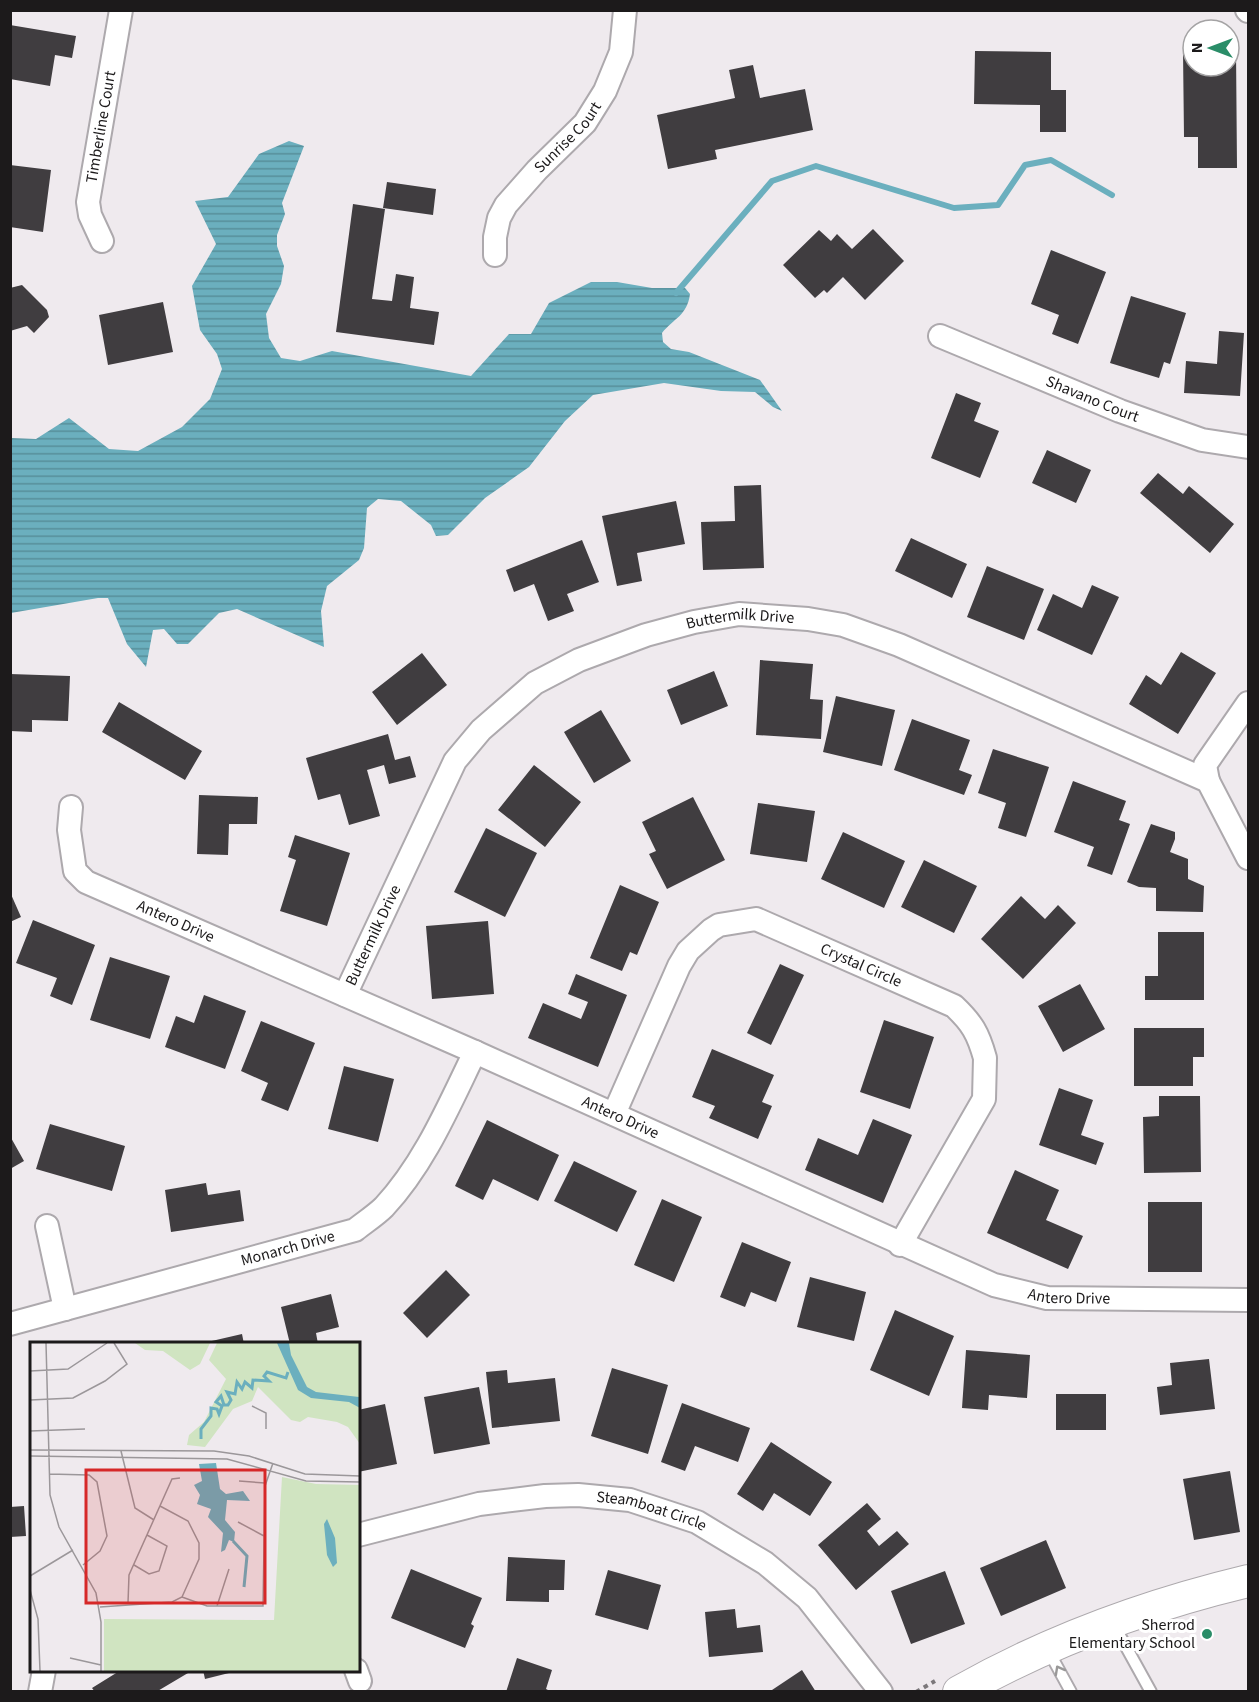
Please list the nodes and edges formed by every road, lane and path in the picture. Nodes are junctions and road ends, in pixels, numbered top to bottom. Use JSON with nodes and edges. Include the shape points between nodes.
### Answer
{"nodes":[{"id":1,"x":121,"y":10,"type":"edge"},
{"id":2,"x":625,"y":10,"type":"edge"},
{"id":3,"x":102,"y":241,"type":"dead end"},
{"id":4,"x":495,"y":255,"type":"dead end"},
{"id":5,"x":940,"y":336,"type":"dead end"},
{"id":6,"x":1248,"y":447,"type":"edge"},
{"id":7,"x":1248,"y":703,"type":"edge"},
{"id":8,"x":1208,"y":781,"type":"junction"},
{"id":9,"x":71,"y":807,"type":"dead end"},
{"id":10,"x":1248,"y":858,"type":"edge"},
{"id":11,"x":345,"y":995,"type":"junction"},
{"id":12,"x":475,"y":1052,"type":"junction"},
{"id":13,"x":614,"y":1114,"type":"junction"},
{"id":14,"x":47,"y":1226,"type":"dead end"},
{"id":15,"x":900,"y":1245,"type":"junction"},
{"id":16,"x":1248,"y":1300,"type":"edge"},
{"id":17,"x":65,"y":1309,"type":"junction"},
{"id":18,"x":10,"y":1324,"type":"edge"},
{"id":19,"x":360,"y":1534,"type":"edge"},
{"id":20,"x":1248,"y":1581,"type":"edge"},
{"id":21,"x":1112,"y":1622,"type":"junction"},
{"id":22,"x":1047,"y":1649,"type":"junction"},
{"id":23,"x":44,"y":1672,"type":"edge"},
{"id":24,"x":40,"y":1692,"type":"edge"},
{"id":25,"x":881,"y":1692,"type":"edge"},
{"id":26,"x":959,"y":1692,"type":"edge"},
{"id":27,"x":1071,"y":1692,"type":"edge"},
{"id":28,"x":1151,"y":1692,"type":"edge"}],
"edges":[{"from":1,"to":3,"type":"street","name":"Timberline Court","via":[[88,202]]},
{"from":2,"to":4,"type":"street","name":"Sunrise Court","via":[[621,52],[605,91],[585,123],[506,205],[495,237]]},
{"from":5,"to":6,"type":"street","name":"Shavano Court","via":[[1120,411],[1202,440]]},
{"from":7,"to":8,"type":"street","via":[[1205,765]]},
{"from":8,"to":10,"type":"street"},
{"from":8,"to":11,"type":"street","name":"Buttermilk Drive","via":[[899,645],[843,625],[739,614],[694,622],[579,660],[535,683],[481,730],[455,761]]},
{"from":9,"to":11,"type":"street","name":"Antero Drive","via":[[69,830],[75,871],[86,882]]},
{"from":11,"to":12,"type":"street","name":"Antero Drive"},
{"from":12,"to":13,"type":"street","name":"Antero Drive"},
{"from":12,"to":17,"type":"street","name":"Monarch Drive","via":[[411,1173],[383,1208],[355,1230]]},
{"from":13,"to":15,"type":"street","name":"Antero Drive"},
{"from":13,"to":15,"type":"street","name":"Crystal Circle","via":[[679,966],[688,951],[719,925],[756,919],[954,1006],[972,1023],[984,1052],[984,1099]]},
{"from":14,"to":17,"type":"street"},
{"from":15,"to":16,"type":"street","name":"Antero Drive","via":[[994,1285],[1047,1298]]},
{"from":17,"to":18,"type":"street","name":"Monarch Drive"},
{"from":19,"to":25,"type":"street","name":"Steamboat Circle","via":[[479,1504],[578,1495],[630,1500],[698,1522],[765,1563],[807,1598]]},
{"from":20,"to":21,"type":"street"},
{"from":21,"to":22,"type":"street"},
{"from":21,"to":28,"type":"lane"},
{"from":22,"to":26,"type":"street"},
{"from":27,"to":22,"type":"lane","one_way":true},
{"from":23,"to":24,"type":"street"}]}
